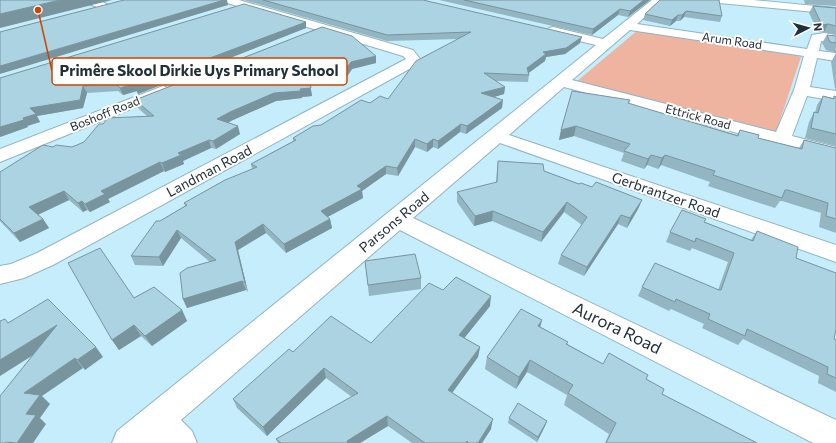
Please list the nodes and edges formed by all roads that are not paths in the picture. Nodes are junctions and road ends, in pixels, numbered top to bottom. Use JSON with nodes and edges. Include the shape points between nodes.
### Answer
{"nodes":[{"id":1,"x":89,"y":0,"type":"edge"},
{"id":2,"x":228,"y":0,"type":"edge"},
{"id":3,"x":658,"y":0,"type":"edge"},
{"id":4,"x":719,"y":0,"type":"edge"},
{"id":5,"x":118,"y":3,"type":"edge"},
{"id":6,"x":244,"y":5,"type":"junction"},
{"id":7,"x":105,"y":7,"type":"junction"},
{"id":8,"x":836,"y":11,"type":"edge"},
{"id":9,"x":84,"y":12,"type":"edge"},
{"id":10,"x":221,"y":12,"type":"edge"},
{"id":11,"x":628,"y":26,"type":"junction"},
{"id":12,"x":322,"y":28,"type":"junction"},
{"id":13,"x":538,"y":28,"type":"edge"},
{"id":14,"x":300,"y":36,"type":"edge"},
{"id":15,"x":836,"y":39,"type":"edge"},
{"id":16,"x":606,"y":44,"type":"junction"},
{"id":17,"x":811,"y":53,"type":"junction"},
{"id":18,"x":836,"y":57,"type":"edge"},
{"id":19,"x":561,"y":82,"type":"junction"},
{"id":20,"x":176,"y":86,"type":"edge"},
{"id":21,"x":802,"y":90,"type":"junction"},
{"id":22,"x":836,"y":96,"type":"edge"},
{"id":23,"x":496,"y":136,"type":"junction"},
{"id":24,"x":782,"y":139,"type":"junction"},
{"id":25,"x":836,"y":153,"type":"edge"},
{"id":26,"x":0,"y":156,"type":"edge"},
{"id":27,"x":397,"y":219,"type":"junction"},
{"id":28,"x":836,"y":254,"type":"edge"},
{"id":29,"x":0,"y":275,"type":"edge"},
{"id":30,"x":157,"y":420,"type":"junction"},
{"id":31,"x":836,"y":437,"type":"edge"},
{"id":32,"x":129,"y":443,"type":"edge"},
{"id":33,"x":180,"y":443,"type":"edge"}],
"edges":[{"from":1,"to":7,"type":"street"},
{"from":2,"to":6,"type":"street"},
{"from":3,"to":11,"type":"street","name":"Parsons Road"},
{"from":4,"to":8,"type":"street"},
{"from":5,"to":7,"type":"street"},
{"from":6,"to":10,"type":"street"},
{"from":6,"to":12,"type":"street"},
{"from":7,"to":9,"type":"street"},
{"from":11,"to":16,"type":"street","name":"Parsons Road"},
{"from":11,"to":17,"type":"street","name":"Arum Road"},
{"from":12,"to":14,"type":"street"},
{"from":12,"to":29,"type":"street","name":"Landman Road","via":[[408,53],[413,59],[52,256],[28,267]]},
{"from":13,"to":16,"type":"street"},
{"from":15,"to":17,"type":"street","via":[[816,38]]},
{"from":16,"to":19,"type":"street","name":"Parsons Road"},
{"from":17,"to":18,"type":"street","name":"Arum Road"},
{"from":17,"to":21,"type":"street"},
{"from":19,"to":23,"type":"street","name":"Parsons Road"},
{"from":19,"to":24,"type":"street","name":"Ettrick Road"},
{"from":20,"to":26,"type":"street","name":"Boshoff Road"},
{"from":21,"to":22,"type":"street"},
{"from":21,"to":24,"type":"street"},
{"from":23,"to":27,"type":"street","name":"Parsons Road"},
{"from":23,"to":28,"type":"street","name":"Gerbrantzer Road"},
{"from":24,"to":25,"type":"street","name":"Ettrick Road"},
{"from":27,"to":30,"type":"street","name":"Parsons Road"},
{"from":27,"to":31,"type":"street","name":"Aurora Road"},
{"from":30,"to":32,"type":"street","name":"Parsons Road"},
{"from":30,"to":33,"type":"street"}]}
